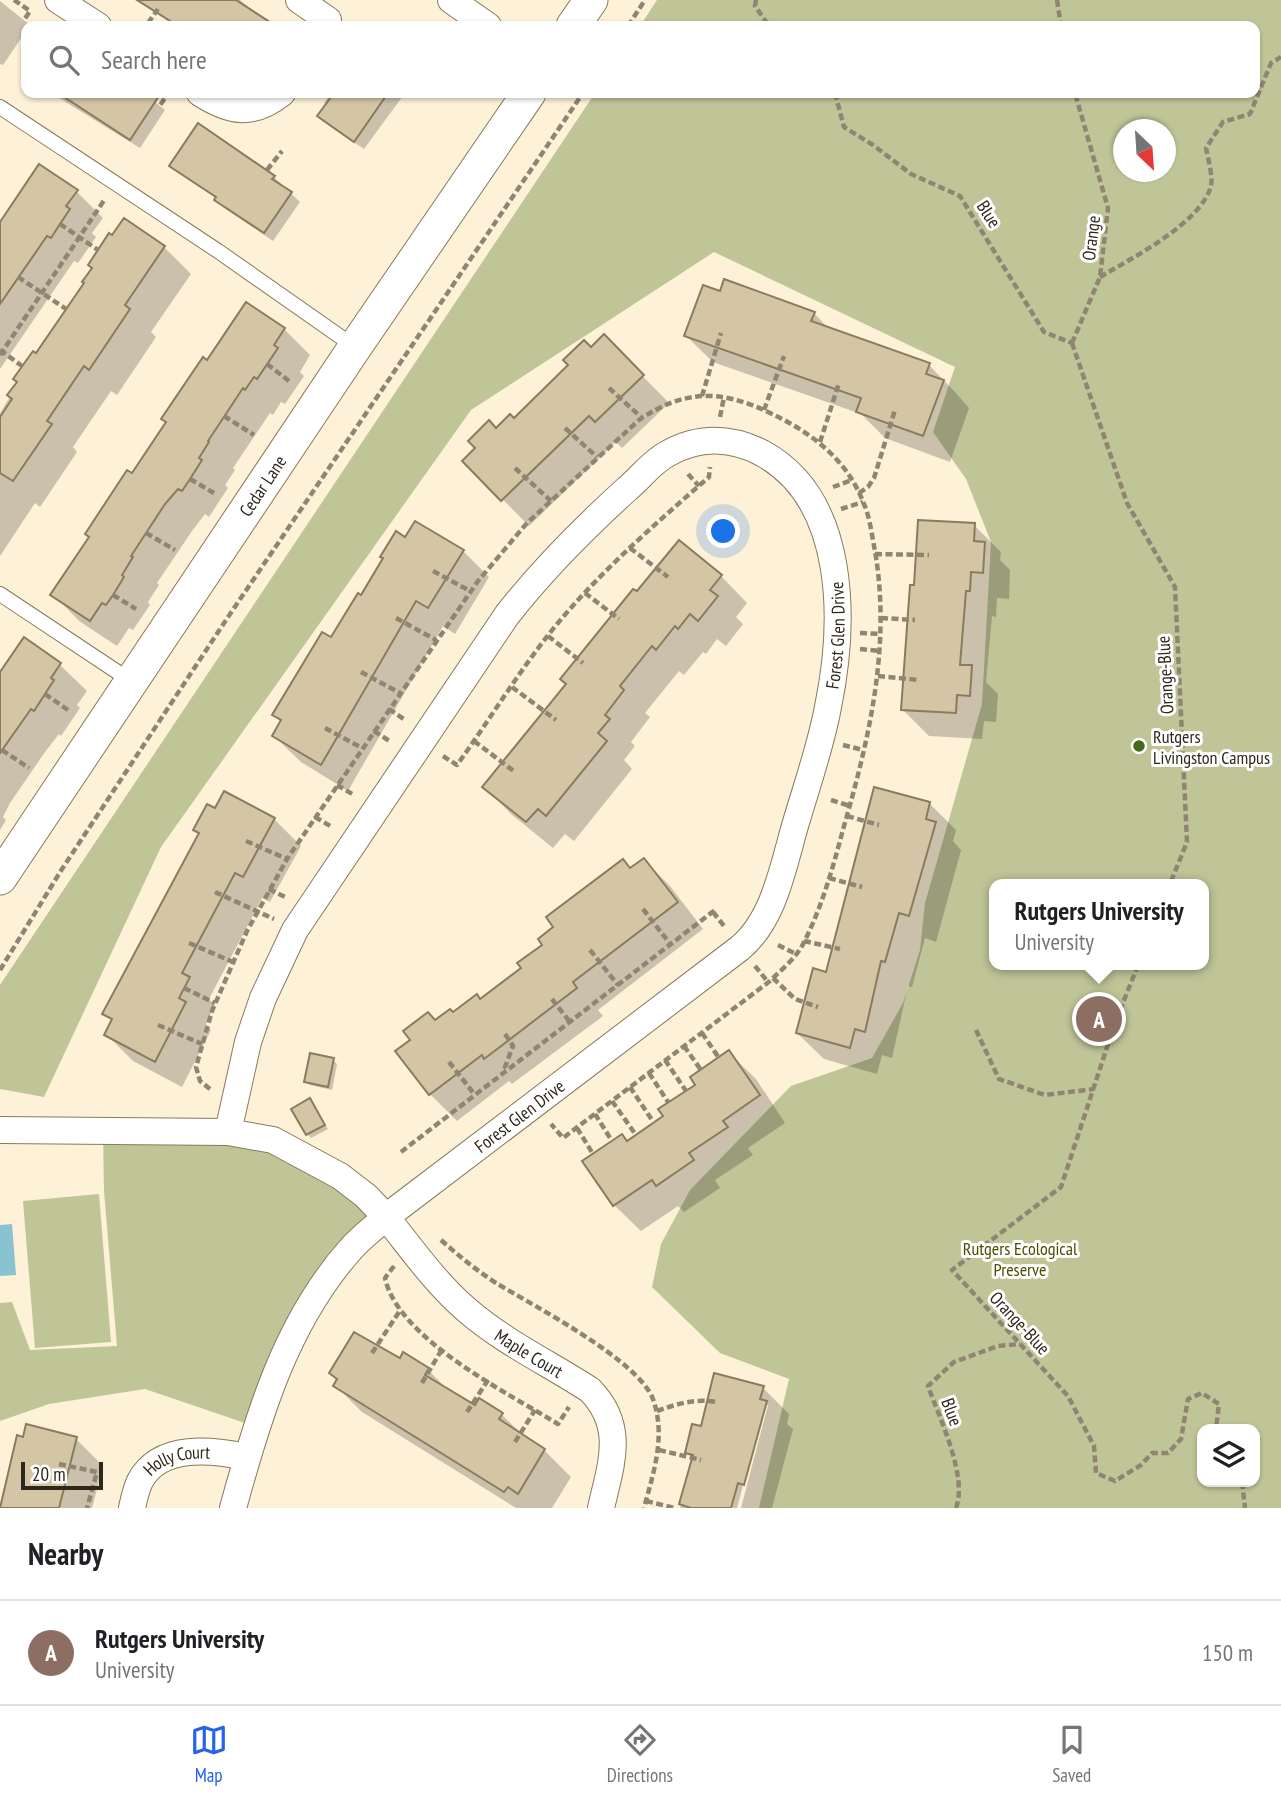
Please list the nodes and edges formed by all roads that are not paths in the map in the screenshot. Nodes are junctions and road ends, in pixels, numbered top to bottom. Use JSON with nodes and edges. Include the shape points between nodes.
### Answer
{"nodes":[{"id":1,"x":58,"y":0,"type":"edge"},
{"id":2,"x":299,"y":0,"type":"edge"},
{"id":3,"x":451,"y":0,"type":"edge"},
{"id":4,"x":591,"y":0,"type":"edge"},
{"id":5,"x":332,"y":15,"type":"edge"},
{"id":6,"x":90,"y":21,"type":"edge"},
{"id":7,"x":481,"y":21,"type":"edge"},
{"id":8,"x":576,"y":21,"type":"edge"},
{"id":9,"x":208,"y":98,"type":"edge"},
{"id":10,"x":274,"y":98,"type":"edge"},
{"id":11,"x":525,"y":98,"type":"edge"},
{"id":12,"x":0,"y":107,"type":"edge"},
{"id":13,"x":355,"y":347,"type":"junction"},
{"id":14,"x":0,"y":594,"type":"edge"},
{"id":15,"x":131,"y":681,"type":"junction"},
{"id":16,"x":0,"y":878,"type":"edge"},
{"id":17,"x":0,"y":1129,"type":"edge"},
{"id":18,"x":228,"y":1132,"type":"junction"},
{"id":19,"x":386,"y":1217,"type":"junction"},
{"id":20,"x":247,"y":1457,"type":"junction"},
{"id":21,"x":132,"y":1508,"type":"edge"},
{"id":22,"x":233,"y":1508,"type":"edge"},
{"id":23,"x":601,"y":1508,"type":"edge"}],
"edges":[{"from":1,"to":6,"type":"street"},
{"from":2,"to":5,"type":"street"},
{"from":3,"to":7,"type":"street"},
{"from":4,"to":8,"type":"street"},
{"from":9,"to":10,"type":"street","via":[[235,110],[261,106]]},
{"from":11,"to":13,"type":"street","name":"Cedar Lane"},
{"from":12,"to":13,"type":"lane"},
{"from":13,"to":15,"type":"street","name":"Cedar Lane"},
{"from":14,"to":15,"type":"lane"},
{"from":15,"to":16,"type":"street","name":"Cedar Lane"},
{"from":17,"to":18,"type":"street"},
{"from":18,"to":19,"type":"street","via":[[273,1140],[309,1157],[366,1196]]},
{"from":18,"to":19,"type":"street","name":"Forest Glen Drive","via":[[259,1009],[300,921],[527,589],[664,455],[705,440],[725,440],[771,458],[792,474],[820,516],[835,571],[837,632],[828,707],[763,920],[740,948]]},
{"from":19,"to":20,"type":"street","name":"Forest Glen Drive","via":[[351,1248],[301,1317]]},
{"from":19,"to":23,"type":"street","name":"Maple Court","via":[[467,1310],[583,1385],[604,1404],[613,1456]]},
{"from":20,"to":21,"type":"street","name":"Holly Court","via":[[215,1450],[172,1455],[140,1480]]},
{"from":20,"to":22,"type":"street","name":"Forest Glen Drive"}]}
